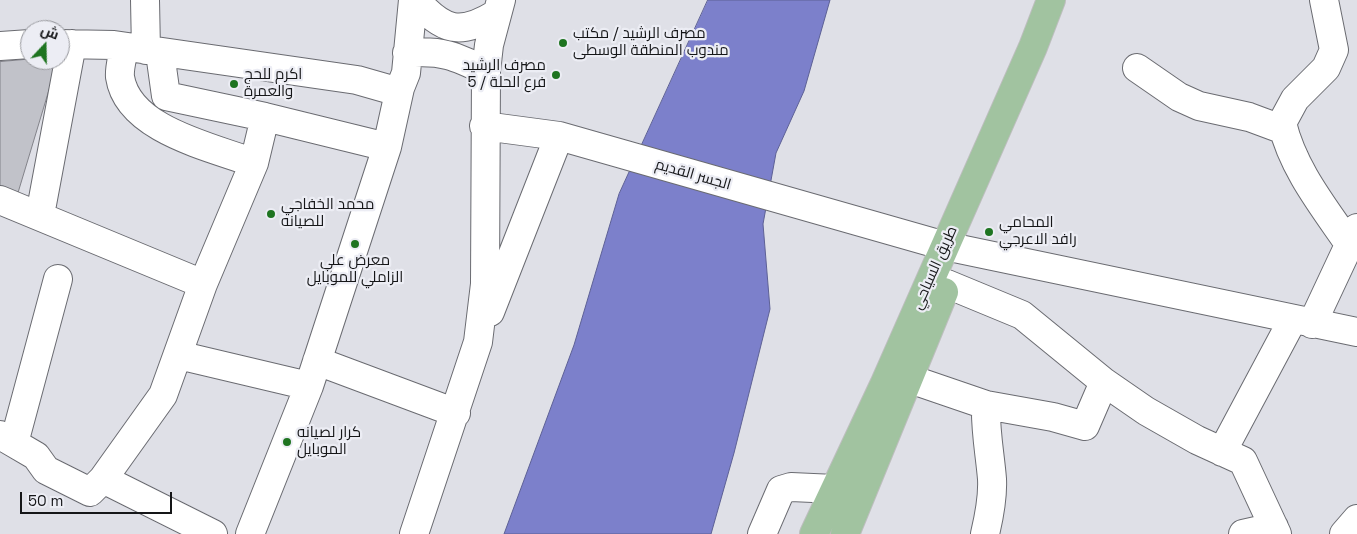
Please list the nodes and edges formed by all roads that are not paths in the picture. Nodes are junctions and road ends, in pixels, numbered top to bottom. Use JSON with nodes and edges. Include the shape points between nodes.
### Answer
{"nodes":[{"id":1,"x":145,"y":0,"type":"edge"},
{"id":2,"x":414,"y":0,"type":"edge"},
{"id":3,"x":1051,"y":0,"type":"edge"},
{"id":4,"x":1067,"y":0,"type":"edge"},
{"id":5,"x":1324,"y":0,"type":"edge"},
{"id":6,"x":498,"y":7,"type":"edge"},
{"id":7,"x":70,"y":44,"type":"edge"},
{"id":8,"x":20,"y":45,"type":"edge"},
{"id":9,"x":0,"y":46,"type":"edge"},
{"id":10,"x":143,"y":50,"type":"junction"},
{"id":11,"x":408,"y":53,"type":"junction"},
{"id":12,"x":1137,"y":68,"type":"dead end"},
{"id":13,"x":62,"y":70,"type":"edge"},
{"id":14,"x":486,"y":71,"type":"junction"},
{"id":15,"x":399,"y":92,"type":"junction"},
{"id":16,"x":265,"y":117,"type":"junction"},
{"id":17,"x":484,"y":126,"type":"junction"},
{"id":18,"x":1284,"y":130,"type":"junction"},
{"id":19,"x":559,"y":136,"type":"junction"},
{"id":20,"x":387,"y":147,"type":"junction"},
{"id":21,"x":254,"y":163,"type":"junction"},
{"id":22,"x":0,"y":200,"type":"edge"},
{"id":23,"x":40,"y":215,"type":"junction"},
{"id":24,"x":1353,"y":236,"type":"edge"},
{"id":25,"x":953,"y":247,"type":"junction"},
{"id":26,"x":58,"y":279,"type":"dead end"},
{"id":27,"x":203,"y":284,"type":"junction"},
{"id":28,"x":947,"y":284,"type":"junction"},
{"id":29,"x":1303,"y":322,"type":"junction"},
{"id":30,"x":1357,"y":332,"type":"edge"},
{"id":31,"x":478,"y":342,"type":"junction"},
{"id":32,"x":178,"y":355,"type":"junction"},
{"id":33,"x":317,"y":361,"type":"junction"},
{"id":34,"x":910,"y":379,"type":"junction"},
{"id":35,"x":1104,"y":382,"type":"junction"},
{"id":36,"x":309,"y":386,"type":"junction"},
{"id":37,"x":986,"y":404,"type":"junction"},
{"id":38,"x":456,"y":413,"type":"junction"},
{"id":39,"x":7,"y":439,"type":"edge"},
{"id":40,"x":1222,"y":452,"type":"junction"},
{"id":41,"x":97,"y":486,"type":"junction"},
{"id":42,"x":836,"y":489,"type":"junction"},
{"id":43,"x":1357,"y":519,"type":"edge"},
{"id":44,"x":1275,"y":530,"type":"edge"},
{"id":45,"x":213,"y":534,"type":"edge"},
{"id":46,"x":250,"y":534,"type":"edge"},
{"id":47,"x":414,"y":534,"type":"edge"},
{"id":48,"x":762,"y":534,"type":"edge"},
{"id":49,"x":814,"y":534,"type":"edge"},
{"id":50,"x":845,"y":534,"type":"edge"},
{"id":51,"x":985,"y":534,"type":"edge"},
{"id":52,"x":1243,"y":534,"type":"edge"},
{"id":53,"x":1344,"y":534,"type":"edge"}],
"edges":[{"from":1,"to":10,"type":"street"},
{"from":2,"to":6,"type":"street","via":[[433,19],[454,29],[478,26]]},
{"from":2,"to":11,"type":"street"},
{"from":3,"to":25,"type":"main road","name":"طريق السياحي"},
{"from":4,"to":25,"type":"main road","name":"طريق السياحي"},
{"from":5,"to":18,"type":"street","via":[[1334,50],[1326,68],[1295,100],[1282,123]]},
{"from":6,"to":14,"type":"street"},
{"from":7,"to":10,"type":"street"},
{"from":8,"to":9,"type":"street"},
{"from":10,"to":15,"type":"street","via":[[357,80]]},
{"from":10,"to":16,"type":"street","via":[[166,96]]},
{"from":10,"to":21,"type":"street","via":[[120,78],[130,100],[143,116],[160,128]]},
{"from":11,"to":14,"type":"street","via":[[449,54]]},
{"from":11,"to":15,"type":"street","via":[[406,73]]},
{"from":12,"to":18,"type":"street","via":[[1179,97],[1199,106],[1249,117]]},
{"from":13,"to":23,"type":"street"},
{"from":14,"to":17,"type":"street"},
{"from":15,"to":20,"type":"street"},
{"from":16,"to":20,"type":"street"},
{"from":16,"to":21,"type":"street"},
{"from":17,"to":19,"type":"street","name":"الجسر القديم"},
{"from":17,"to":31,"type":"street","via":[[485,284]]},
{"from":18,"to":24,"type":"street","via":[[1287,144],[1311,189]]},
{"from":19,"to":25,"type":"street","name":"الجسر القديم"},
{"from":19,"to":31,"type":"street"},
{"from":20,"to":33,"type":"street"},
{"from":21,"to":27,"type":"street"},
{"from":22,"to":23,"type":"street"},
{"from":23,"to":27,"type":"street"},
{"from":24,"to":29,"type":"street"},
{"from":25,"to":28,"type":"main road","name":"طريق السياحي"},
{"from":25,"to":29,"type":"street","name":"الجسر القديم"},
{"from":25,"to":42,"type":"main road","name":"طريق السياحي"},
{"from":26,"to":39,"type":"street"},
{"from":27,"to":32,"type":"street"},
{"from":28,"to":34,"type":"main road","name":"طريق السياحي"},
{"from":28,"to":35,"type":"street","via":[[1022,315]]},
{"from":29,"to":30,"type":"street","name":"الجسر القديم"},
{"from":29,"to":40,"type":"street"},
{"from":31,"to":38,"type":"street"},
{"from":32,"to":36,"type":"street"},
{"from":32,"to":41,"type":"street","via":[[163,395]]},
{"from":33,"to":36,"type":"street"},
{"from":33,"to":38,"type":"street"},
{"from":34,"to":37,"type":"street"},
{"from":34,"to":50,"type":"main road","name":"طريق السياحي"},
{"from":35,"to":37,"type":"street","via":[[1085,426],[1053,416]]},
{"from":35,"to":40,"type":"street","via":[[1146,411]]},
{"from":36,"to":46,"type":"street"},
{"from":37,"to":51,"type":"street","via":[[985,434],[992,481]]},
{"from":38,"to":47,"type":"street"},
{"from":39,"to":41,"type":"street","via":[[36,456],[46,470]]},
{"from":40,"to":44,"type":"street","via":[[1243,461]]},
{"from":41,"to":45,"type":"street"},
{"from":42,"to":48,"type":"street","via":[[791,487],[781,490]]},
{"from":42,"to":49,"type":"main road","name":"طريق السياحي"},
{"from":43,"to":53,"type":"street"},
{"from":44,"to":52,"type":"street"}]}
